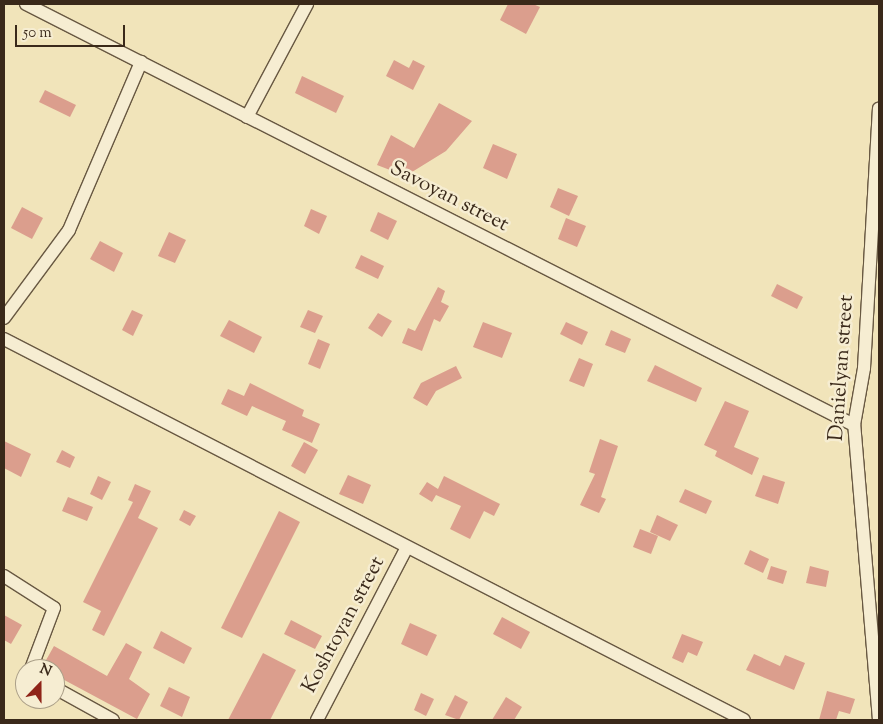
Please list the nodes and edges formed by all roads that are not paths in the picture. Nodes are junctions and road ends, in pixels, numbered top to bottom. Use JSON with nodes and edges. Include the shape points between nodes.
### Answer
{"nodes":[{"id":1,"x":26,"y":4,"type":"edge"},
{"id":2,"x":307,"y":4,"type":"edge"},
{"id":3,"x":141,"y":62,"type":"junction"},
{"id":4,"x":879,"y":108,"type":"edge"},
{"id":5,"x":247,"y":117,"type":"junction"},
{"id":6,"x":4,"y":318,"type":"edge"},
{"id":7,"x":4,"y":338,"type":"edge"},
{"id":8,"x":854,"y":425,"type":"junction"},
{"id":9,"x":406,"y":548,"type":"junction"},
{"id":10,"x":4,"y":576,"type":"edge"},
{"id":11,"x":35,"y":659,"type":"edge"},
{"id":12,"x":65,"y":693,"type":"edge"},
{"id":13,"x":879,"y":715,"type":"edge"},
{"id":14,"x":114,"y":720,"type":"edge"},
{"id":15,"x":317,"y":720,"type":"edge"},
{"id":16,"x":744,"y":720,"type":"edge"}],
"edges":[{"from":1,"to":3,"type":"street","name":"Savoyan street"},
{"from":2,"to":5,"type":"street"},
{"from":3,"to":5,"type":"street","name":"Savoyan street"},
{"from":3,"to":6,"type":"street","via":[[69,230]]},
{"from":4,"to":8,"type":"street","name":"Danielyan street","via":[[864,368]]},
{"from":5,"to":8,"type":"street","name":"Savoyan street"},
{"from":7,"to":9,"type":"street"},
{"from":8,"to":13,"type":"street","name":"Danielyan street"},
{"from":9,"to":15,"type":"street","name":"Koshtoyan street"},
{"from":9,"to":16,"type":"street"},
{"from":10,"to":11,"type":"street","via":[[54,608]]},
{"from":12,"to":14,"type":"street"}]}
